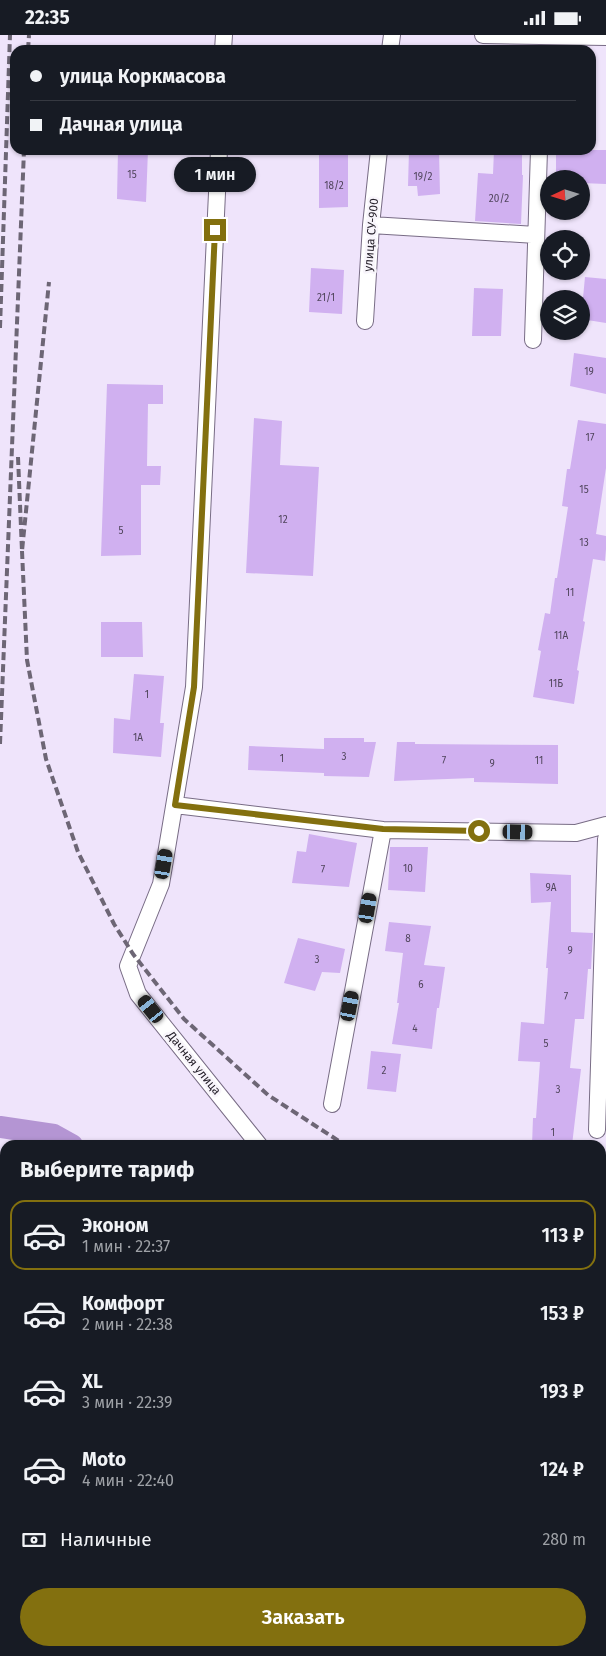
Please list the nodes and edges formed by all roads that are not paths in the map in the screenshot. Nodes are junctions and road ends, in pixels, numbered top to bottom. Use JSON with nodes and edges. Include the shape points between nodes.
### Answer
{"nodes":[{"id":1,"x":483,"y":35,"type":"edge"},
{"id":2,"x":606,"y":37,"type":"edge"},
{"id":3,"x":543,"y":43,"type":"edge"},
{"id":4,"x":219,"y":155,"type":"edge"},
{"id":5,"x":379,"y":155,"type":"edge"},
{"id":6,"x":539,"y":155,"type":"edge"},
{"id":7,"x":371,"y":225,"type":"junction"},
{"id":8,"x":536,"y":235,"type":"junction"},
{"id":9,"x":365,"y":321,"type":"dead end"},
{"id":10,"x":532,"y":340,"type":"dead end"},
{"id":11,"x":175,"y":805,"type":"junction"},
{"id":12,"x":606,"y":825,"type":"edge"},
{"id":13,"x":383,"y":829,"type":"junction"},
{"id":14,"x":606,"y":839,"type":"edge"},
{"id":15,"x":332,"y":1104,"type":"dead end"},
{"id":16,"x":597,"y":1130,"type":"dead end"},
{"id":17,"x":254,"y":1140,"type":"edge"}],
"edges":[{"from":1,"to":3,"type":"street"},
{"from":2,"to":3,"type":"street"},
{"from":4,"to":11,"type":"street","name":"Дачная улица","via":[[194,687]]},
{"from":5,"to":7,"type":"street","name":"улица СУ-900"},
{"from":6,"to":8,"type":"street"},
{"from":7,"to":8,"type":"street"},
{"from":7,"to":9,"type":"street","name":"улица СУ-900"},
{"from":8,"to":10,"type":"street"},
{"from":11,"to":13,"type":"street"},
{"from":11,"to":17,"type":"street","name":"Дачная улица","via":[[161,884],[128,966],[138,994]]},
{"from":12,"to":13,"type":"street","via":[[576,833]]},
{"from":13,"to":15,"type":"street"},
{"from":14,"to":16,"type":"street"}]}
